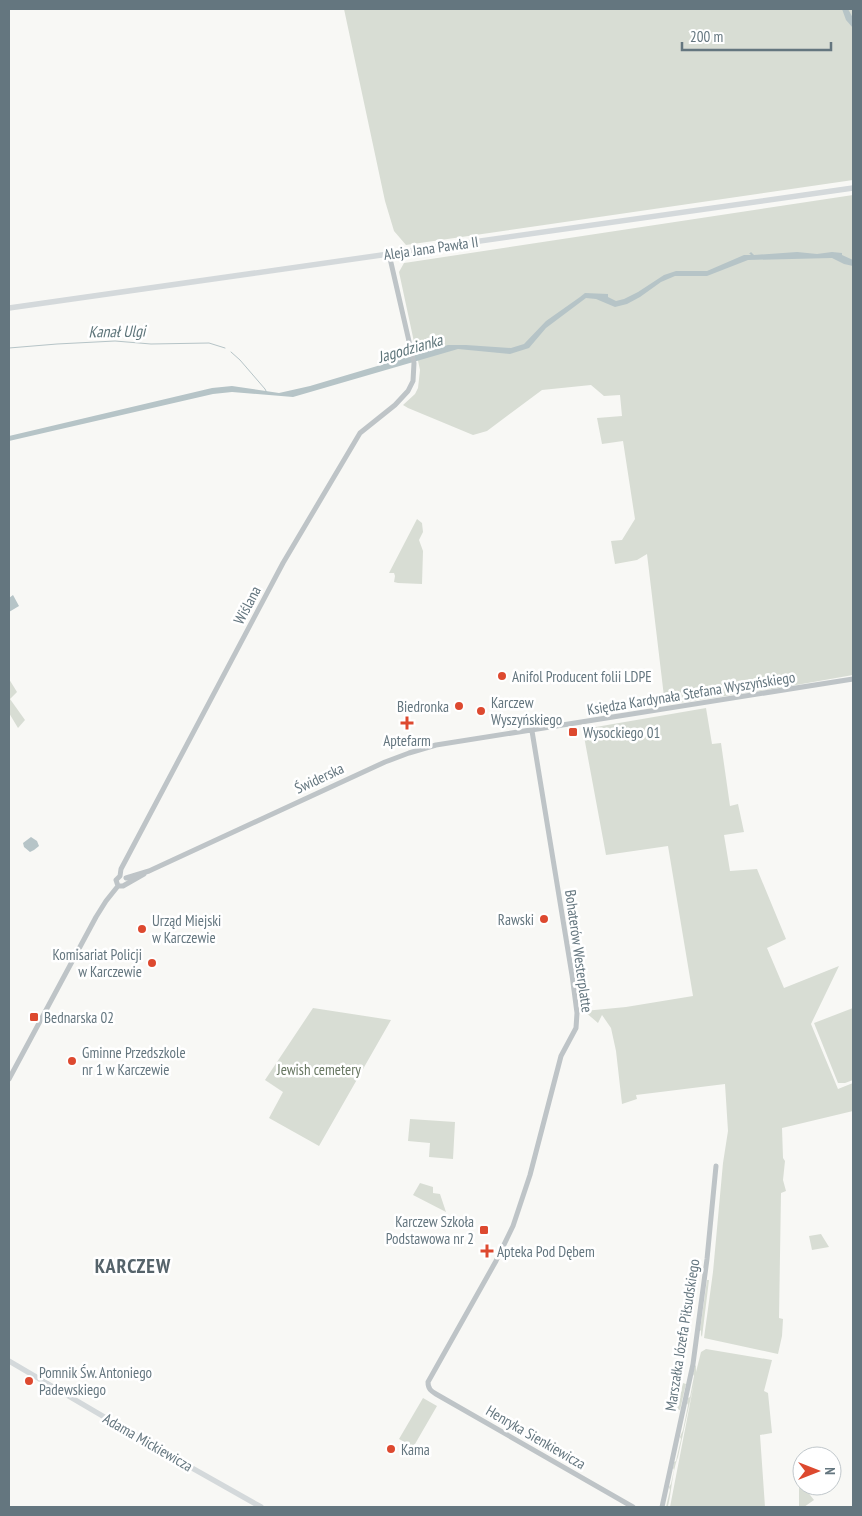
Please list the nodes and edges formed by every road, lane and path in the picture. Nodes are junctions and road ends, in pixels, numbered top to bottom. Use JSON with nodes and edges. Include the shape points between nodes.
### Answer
{"nodes":[{"id":1,"x":853,"y":188,"type":"edge"},
{"id":2,"x":390,"y":254,"type":"junction"},
{"id":3,"x":9,"y":308,"type":"edge"},
{"id":4,"x":853,"y":679,"type":"edge"},
{"id":5,"x":532,"y":731,"type":"junction"},
{"id":6,"x":150,"y":871,"type":"junction"},
{"id":7,"x":123,"y":877,"type":"junction"},
{"id":8,"x":126,"y":884,"type":"junction"},
{"id":9,"x":118,"y":886,"type":"junction"},
{"id":10,"x":9,"y":1079,"type":"edge"},
{"id":11,"x":716,"y":1166,"type":"dead end"},
{"id":12,"x":9,"y":1361,"type":"edge"},
{"id":13,"x":428,"y":1387,"type":"joint"},
{"id":14,"x":261,"y":1507,"type":"edge"},
{"id":15,"x":634,"y":1507,"type":"edge"},
{"id":16,"x":662,"y":1507,"type":"edge"}],
"edges":[{"from":1,"to":2,"type":"main road","name":"Aleja Jana Pawła II"},
{"from":2,"to":3,"type":"main road","name":"Aleja Jana Pawła II"},
{"from":2,"to":7,"type":"street","name":"Wiślana","via":[[414,363],[413,381],[395,405],[360,433],[283,563],[121,869]]},
{"from":4,"to":5,"type":"street","name":"Księdza Kardynała Stefana Wyszyńskiego"},
{"from":5,"to":6,"type":"street","name":"Świderska","via":[[436,745],[396,757]]},
{"from":5,"to":13,"type":"street","name":"Bohaterów Westerplatte","via":[[564,924],[576,1028],[561,1056],[530,1176],[513,1226]]},
{"from":6,"to":7,"type":"street","name":"Świderska"},
{"from":6,"to":8,"type":"street"},
{"from":7,"to":8,"type":"street"},
{"from":7,"to":9,"type":"street","via":[[116,880]]},
{"from":8,"to":9,"type":"street"},
{"from":9,"to":10,"type":"street","via":[[96,917]]},
{"from":11,"to":16,"type":"street","name":"Marszałka Józefa Piłsudskiego","via":[[694,1358]]},
{"from":12,"to":14,"type":"main road","name":"Adama Mickiewicza"},
{"from":13,"to":15,"type":"street","name":"Henryka Sienkiewicza"}]}
